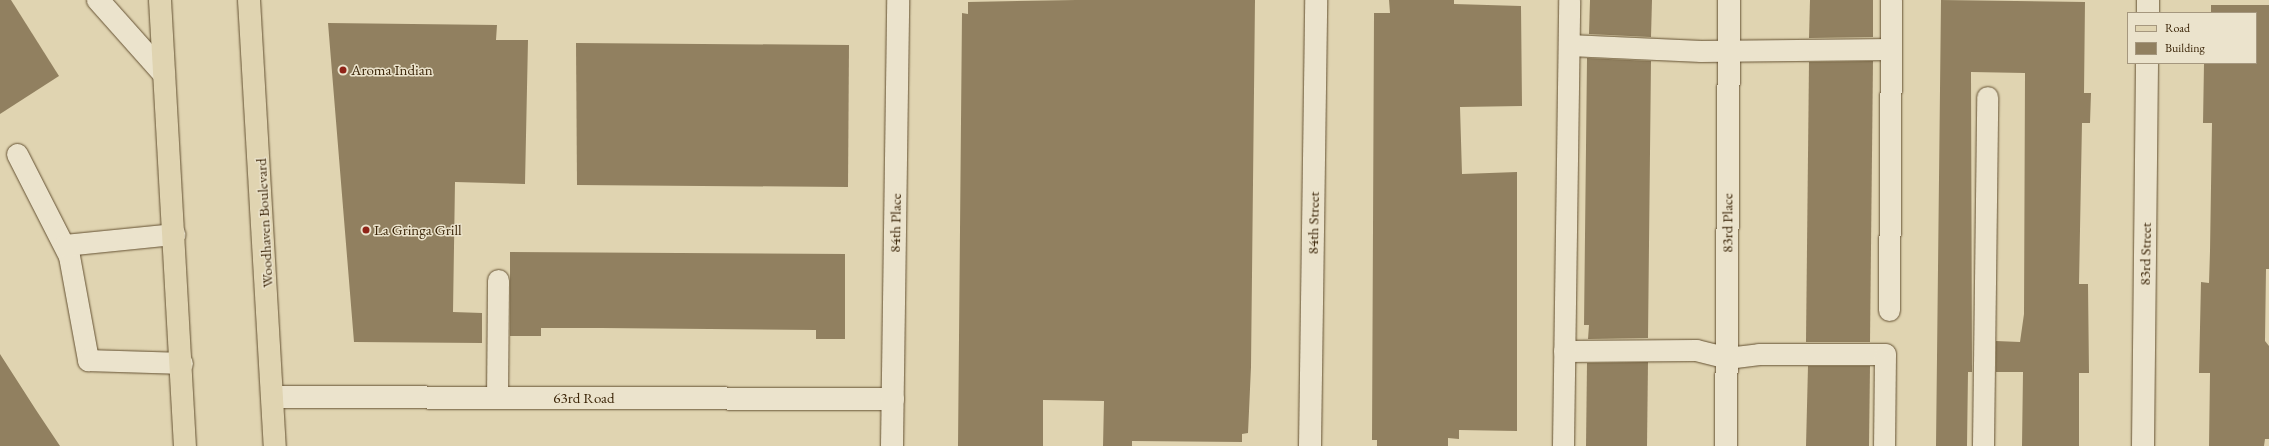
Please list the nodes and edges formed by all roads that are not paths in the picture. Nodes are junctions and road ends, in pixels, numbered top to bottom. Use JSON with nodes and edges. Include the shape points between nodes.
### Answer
{"nodes":[{"id":1,"x":98,"y":0,"type":"edge"},
{"id":2,"x":160,"y":0,"type":"edge"},
{"id":3,"x":249,"y":0,"type":"edge"},
{"id":4,"x":898,"y":0,"type":"edge"},
{"id":5,"x":1316,"y":0,"type":"edge"},
{"id":6,"x":1569,"y":0,"type":"edge"},
{"id":7,"x":1729,"y":0,"type":"edge"},
{"id":8,"x":1891,"y":0,"type":"edge"},
{"id":9,"x":2148,"y":0,"type":"edge"},
{"id":10,"x":2148,"y":12,"type":"edge"},
{"id":11,"x":1569,"y":45,"type":"junction"},
{"id":12,"x":1891,"y":49,"type":"junction"},
{"id":13,"x":1728,"y":50,"type":"junction"},
{"id":14,"x":2148,"y":64,"type":"edge"},
{"id":15,"x":164,"y":74,"type":"junction"},
{"id":16,"x":1987,"y":96,"type":"dead end"},
{"id":17,"x":18,"y":154,"type":"dead end"},
{"id":18,"x":174,"y":234,"type":"junction"},
{"id":19,"x":64,"y":245,"type":"junction"},
{"id":20,"x":498,"y":280,"type":"dead end"},
{"id":21,"x":1889,"y":310,"type":"dead end"},
{"id":22,"x":1564,"y":351,"type":"junction"},
{"id":23,"x":1727,"y":358,"type":"junction"},
{"id":24,"x":182,"y":363,"type":"junction"},
{"id":25,"x":274,"y":397,"type":"junction"},
{"id":26,"x":497,"y":398,"type":"junction"},
{"id":27,"x":893,"y":399,"type":"junction"},
{"id":28,"x":185,"y":446,"type":"edge"},
{"id":29,"x":275,"y":446,"type":"edge"},
{"id":30,"x":892,"y":446,"type":"edge"},
{"id":31,"x":1310,"y":446,"type":"edge"},
{"id":32,"x":1563,"y":446,"type":"edge"},
{"id":33,"x":1726,"y":446,"type":"edge"},
{"id":34,"x":1884,"y":446,"type":"edge"},
{"id":35,"x":1983,"y":446,"type":"edge"},
{"id":36,"x":2143,"y":446,"type":"edge"}],
"edges":[{"from":1,"to":15,"type":"street"},
{"from":2,"to":15,"type":"main road"},
{"from":3,"to":25,"type":"main road","name":"Woodhaven Boulevard"},
{"from":4,"to":27,"type":"street","name":"84th Place"},
{"from":5,"to":31,"type":"street","name":"84th Street"},
{"from":6,"to":11,"type":"lane"},
{"from":7,"to":13,"type":"street","name":"83rd Place"},
{"from":8,"to":12,"type":"lane"},
{"from":9,"to":10,"type":"street"},
{"from":11,"to":13,"type":"lane"},
{"from":11,"to":22,"type":"lane"},
{"from":12,"to":13,"type":"lane"},
{"from":12,"to":21,"type":"lane"},
{"from":13,"to":23,"type":"street","name":"83rd Place"},
{"from":14,"to":36,"type":"street","name":"83rd Street"},
{"from":15,"to":18,"type":"main road"},
{"from":16,"to":35,"type":"lane"},
{"from":17,"to":19,"type":"lane"},
{"from":18,"to":19,"type":"lane"},
{"from":18,"to":24,"type":"main road"},
{"from":19,"to":24,"type":"lane","via":[[88,360]]},
{"from":20,"to":26,"type":"lane"},
{"from":22,"to":23,"type":"lane","via":[[1696,350]]},
{"from":22,"to":32,"type":"lane"},
{"from":23,"to":33,"type":"street","name":"83rd Place"},
{"from":23,"to":34,"type":"lane","via":[[1759,354],[1885,354]]},
{"from":24,"to":28,"type":"main road"},
{"from":25,"to":26,"type":"street","name":"63rd Road"},
{"from":25,"to":29,"type":"main road","name":"Woodhaven Boulevard"},
{"from":26,"to":27,"type":"street","name":"63rd Road"},
{"from":27,"to":30,"type":"street","name":"84th Place"}]}
